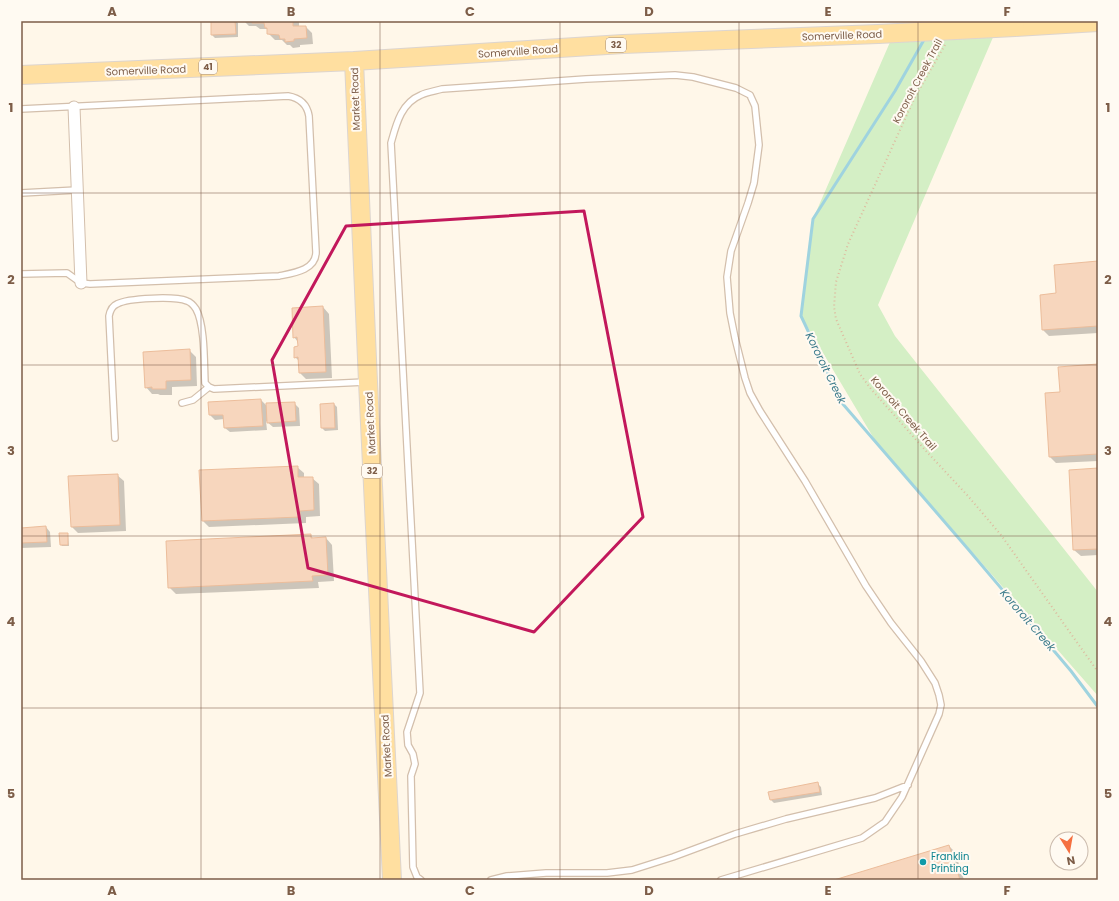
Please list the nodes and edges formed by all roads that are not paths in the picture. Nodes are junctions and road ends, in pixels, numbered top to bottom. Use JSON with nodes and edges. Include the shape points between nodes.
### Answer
{"nodes":[{"id":1,"x":1040,"y":21,"type":"edge"},
{"id":2,"x":1098,"y":22,"type":"edge"},
{"id":3,"x":1015,"y":27,"type":"junction"},
{"id":4,"x":354,"y":61,"type":"junction"},
{"id":5,"x":21,"y":75,"type":"edge"},
{"id":6,"x":74,"y":107,"type":"junction"},
{"id":7,"x":21,"y":109,"type":"edge"},
{"id":8,"x":77,"y":190,"type":"junction"},
{"id":9,"x":21,"y":192,"type":"edge"},
{"id":10,"x":21,"y":274,"type":"edge"},
{"id":11,"x":81,"y":283,"type":"junction"},
{"id":12,"x":368,"y":382,"type":"junction"},
{"id":13,"x":209,"y":387,"type":"junction"},
{"id":14,"x":182,"y":403,"type":"dead end"},
{"id":15,"x":115,"y":438,"type":"dead end"},
{"id":16,"x":908,"y":785,"type":"junction"},
{"id":17,"x":392,"y":880,"type":"edge"},
{"id":18,"x":421,"y":880,"type":"edge"},
{"id":19,"x":490,"y":880,"type":"edge"},
{"id":20,"x":721,"y":880,"type":"edge"}],
"edges":[{"from":1,"to":3,"type":"main road","name":"Somerville Road","number":"32"},
{"from":2,"to":3,"type":"main road","name":"Somerville Road","number":"32"},
{"from":3,"to":4,"type":"main road","name":"Somerville Road","number":"32","bridge":true,"via":[[623,44]]},
{"from":4,"to":5,"type":"main road","name":"Somerville Road","number":"41"},
{"from":4,"to":12,"type":"main road","name":"Market Road","number":"32"},
{"from":6,"to":7,"type":"lane"},
{"from":6,"to":8,"type":"street"},
{"from":6,"to":11,"type":"lane","via":[[296,97],[306,106],[309,116],[316,256],[308,267],[279,276]]},
{"from":8,"to":9,"type":"lane"},
{"from":8,"to":11,"type":"street"},
{"from":10,"to":11,"type":"lane","via":[[67,273]]},
{"from":12,"to":13,"type":"lane","via":[[224,389]]},
{"from":12,"to":17,"type":"main road","name":"Market Road","number":"32"},
{"from":13,"to":14,"type":"lane","via":[[193,400]]},
{"from":13,"to":15,"type":"lane","via":[[205,383],[200,321],[196,308],[188,301],[172,298],[130,300],[116,304],[110,310],[109,316]]},
{"from":16,"to":18,"type":"lane","via":[[939,714],[941,705],[935,683],[866,586],[806,481],[760,411],[750,393],[736,345],[727,277],[731,251],[754,183],[759,145],[755,106],[750,95],[736,88],[675,75],[442,89],[420,95],[408,103],[398,120],[391,144],[420,693],[407,732],[408,745],[415,764],[412,776],[413,867]]},
{"from":16,"to":19,"type":"lane","via":[[875,798],[735,834],[632,870],[607,873],[546,872]]},
{"from":16,"to":20,"type":"lane","via":[[897,807],[885,822],[862,838]]}]}
